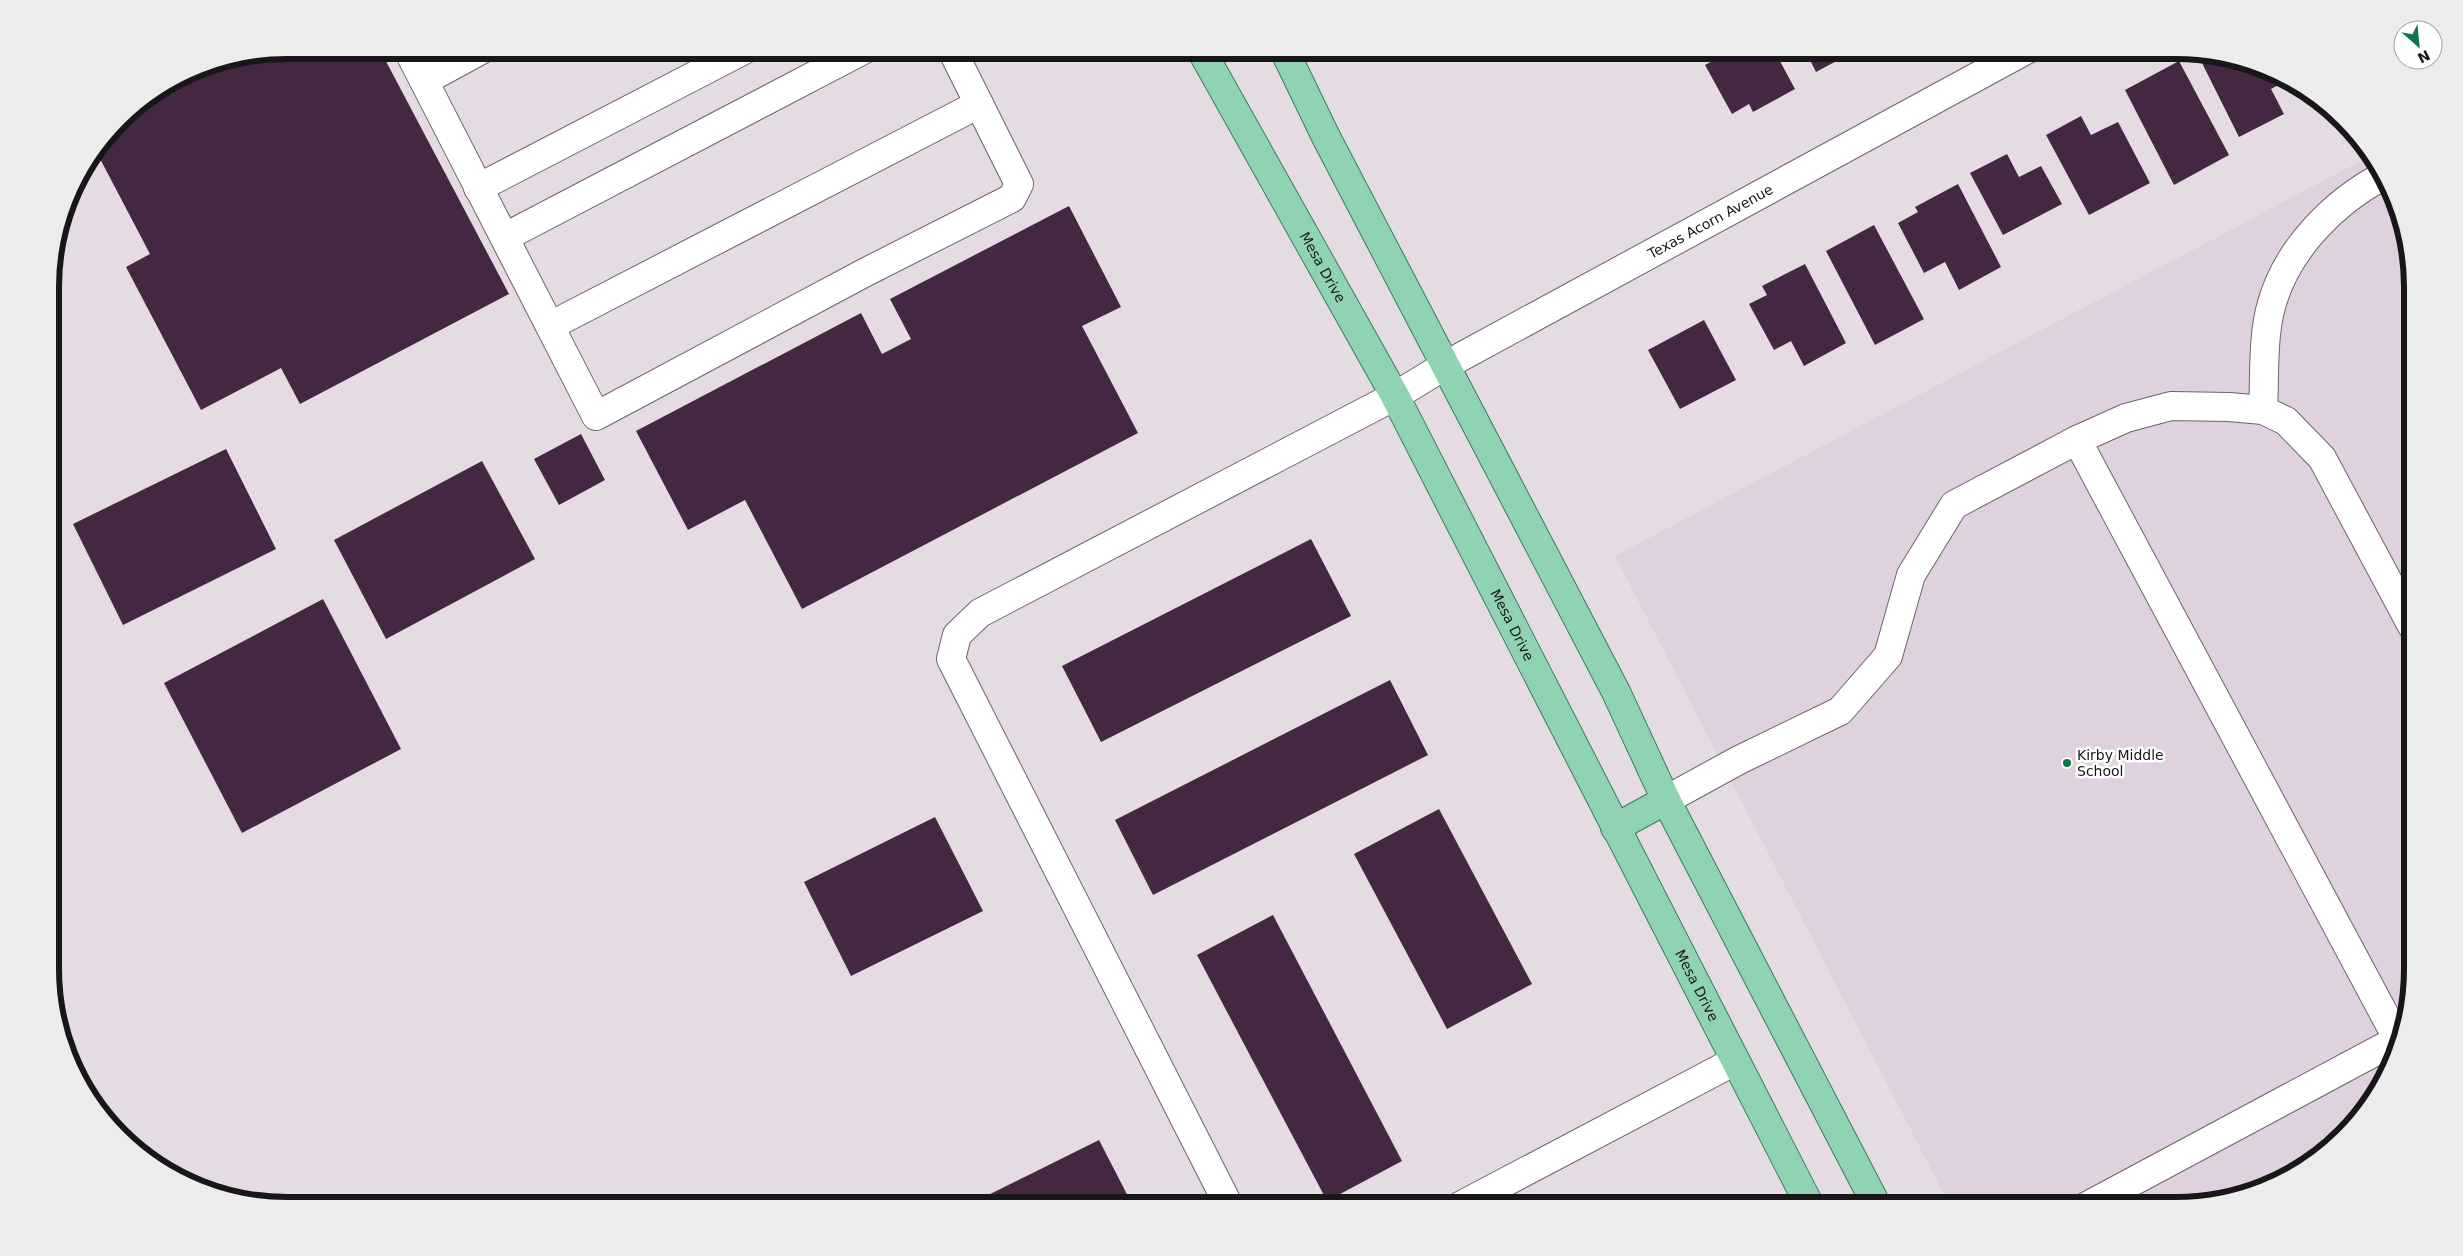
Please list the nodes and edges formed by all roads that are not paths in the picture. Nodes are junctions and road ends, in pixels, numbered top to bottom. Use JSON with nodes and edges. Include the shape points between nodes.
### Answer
{"nodes":[{"id":1,"x":413,"y":59,"type":"edge"},
{"id":2,"x":464,"y":59,"type":"edge"},
{"id":3,"x":727,"y":59,"type":"edge"},
{"id":4,"x":846,"y":59,"type":"edge"},
{"id":5,"x":956,"y":59,"type":"edge"},
{"id":6,"x":1206,"y":59,"type":"edge"},
{"id":7,"x":1288,"y":59,"type":"edge"},
{"id":8,"x":2009,"y":59,"type":"edge"},
{"id":9,"x":424,"y":80,"type":"junction"},
{"id":10,"x":979,"y":104,"type":"junction"},
{"id":11,"x":2377,"y":179,"type":"edge"},
{"id":12,"x":478,"y":188,"type":"junction"},
{"id":13,"x":505,"y":237,"type":"junction"},
{"id":14,"x":550,"y":326,"type":"junction"},
{"id":15,"x":1446,"y":365,"type":"junction"},
{"id":16,"x":1395,"y":396,"type":"junction"},
{"id":17,"x":2263,"y":410,"type":"junction"},
{"id":18,"x":2077,"y":440,"type":"junction"},
{"id":19,"x":2404,"y":611,"type":"edge"},
{"id":20,"x":1666,"y":800,"type":"junction"},
{"id":21,"x":1615,"y":828,"type":"junction"},
{"id":22,"x":2394,"y":1034,"type":"edge"},
{"id":23,"x":2392,"y":1041,"type":"edge"},
{"id":24,"x":1735,"y":1061,"type":"junction"},
{"id":25,"x":1224,"y":1197,"type":"edge"},
{"id":26,"x":1477,"y":1197,"type":"edge"},
{"id":27,"x":1805,"y":1197,"type":"edge"},
{"id":28,"x":1872,"y":1197,"type":"edge"},
{"id":29,"x":2104,"y":1197,"type":"edge"}],
"edges":[{"from":1,"to":9,"type":"street"},
{"from":2,"to":9,"type":"street"},
{"from":3,"to":12,"type":"street"},
{"from":4,"to":13,"type":"street"},
{"from":5,"to":10,"type":"street"},
{"from":6,"to":16,"type":"main road","name":"Mesa Drive"},
{"from":7,"to":15,"type":"main road"},
{"from":8,"to":15,"type":"street","name":"Texas Acorn Avenue"},
{"from":9,"to":12,"type":"street"},
{"from":10,"to":14,"type":"street"},
{"from":10,"to":14,"type":"street","via":[[1019,184],[1012,198],[596,416]]},
{"from":11,"to":17,"type":"street","via":[[2346,199],[2322,221],[2282,276],[2272,304],[2268,329]]},
{"from":12,"to":13,"type":"street"},
{"from":13,"to":14,"type":"street"},
{"from":15,"to":16,"type":"street","name":"Texas Acorn Avenue"},
{"from":15,"to":20,"type":"main road","via":[[1616,692]]},
{"from":16,"to":21,"type":"main road","name":"Mesa Drive"},
{"from":16,"to":25,"type":"street","name":"Texas Acorn Avenue","via":[[980,613],[956,635],[951,659]]},
{"from":17,"to":18,"type":"street","via":[[2171,406],[2126,418]]},
{"from":17,"to":19,"type":"street","via":[[2286,421],[2322,458]]},
{"from":18,"to":20,"type":"street","via":[[1954,505],[1911,575],[1888,656],[1840,711]]},
{"from":18,"to":22,"type":"street"},
{"from":20,"to":21,"type":"main road"},
{"from":20,"to":28,"type":"main road"},
{"from":21,"to":24,"type":"main road","name":"Mesa Drive"},
{"from":23,"to":29,"type":"street"},
{"from":24,"to":26,"type":"street"},
{"from":24,"to":27,"type":"main road","name":"Mesa Drive"}]}
